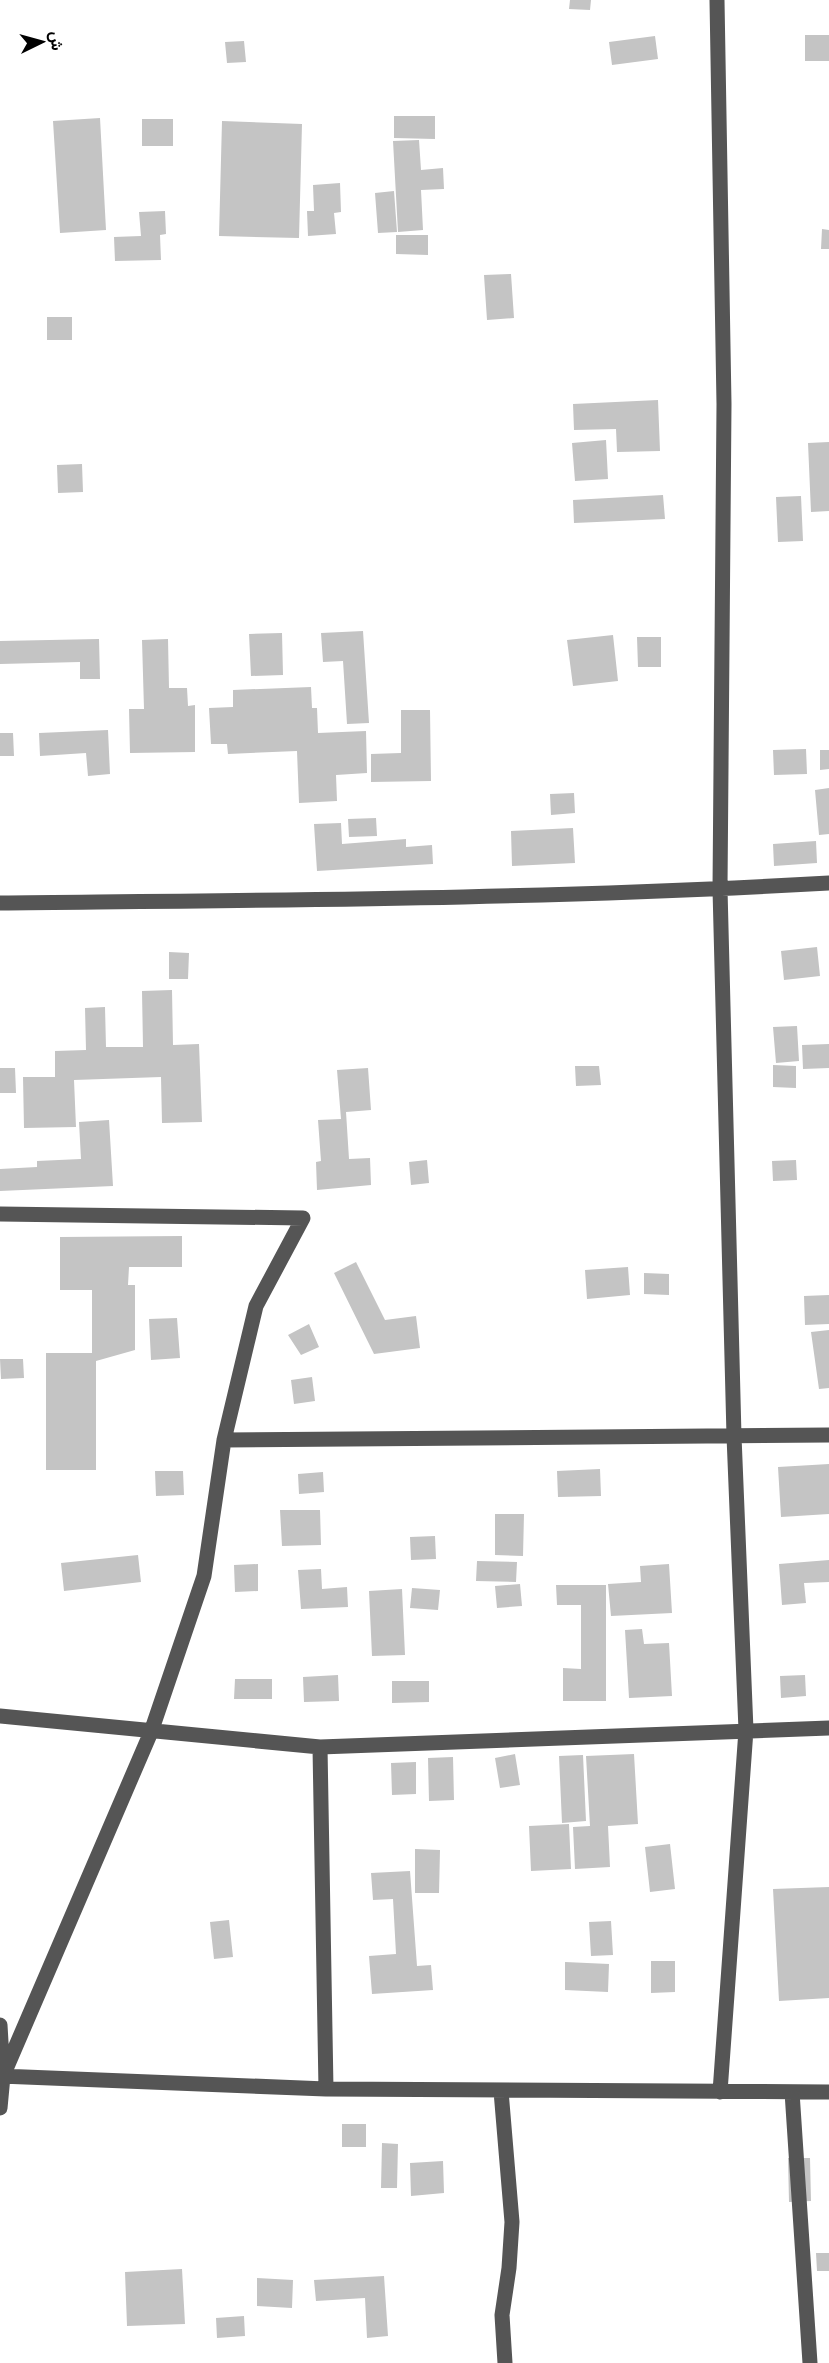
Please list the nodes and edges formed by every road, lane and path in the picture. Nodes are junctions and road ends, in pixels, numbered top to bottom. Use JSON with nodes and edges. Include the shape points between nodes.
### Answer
{"nodes":[{"id":1,"x":717,"y":0,"type":"edge"},
{"id":2,"x":829,"y":883,"type":"edge"},
{"id":3,"x":720,"y":889,"type":"junction"},
{"id":4,"x":0,"y":903,"type":"edge"},
{"id":5,"x":0,"y":1214,"type":"edge"},
{"id":6,"x":829,"y":1435,"type":"edge"},
{"id":7,"x":734,"y":1436,"type":"junction"},
{"id":8,"x":224,"y":1440,"type":"junction"},
{"id":9,"x":0,"y":1716,"type":"edge"},
{"id":10,"x":829,"y":1728,"type":"edge"},
{"id":11,"x":746,"y":1730,"type":"junction"},
{"id":12,"x":151,"y":1732,"type":"junction"},
{"id":13,"x":320,"y":1747,"type":"junction"},
{"id":14,"x":0,"y":2025,"type":"edge"},
{"id":15,"x":2,"y":2076,"type":"edge"},
{"id":16,"x":326,"y":2089,"type":"junction"},
{"id":17,"x":501,"y":2091,"type":"junction"},
{"id":18,"x":720,"y":2092,"type":"junction"},
{"id":19,"x":792,"y":2092,"type":"junction"},
{"id":20,"x":829,"y":2092,"type":"edge"},
{"id":21,"x":0,"y":2108,"type":"edge"},
{"id":22,"x":505,"y":2363,"type":"edge"},
{"id":23,"x":810,"y":2363,"type":"edge"}],
"edges":[{"from":1,"to":3,"type":"street","via":[[724,404]]},
{"from":2,"to":3,"type":"street"},
{"from":3,"to":4,"type":"street","via":[[489,898]]},
{"from":3,"to":7,"type":"street"},
{"from":5,"to":8,"type":"street","via":[[303,1218],[256,1306]]},
{"from":6,"to":7,"type":"street"},
{"from":7,"to":8,"type":"street"},
{"from":7,"to":11,"type":"street"},
{"from":8,"to":12,"type":"street","via":[[204,1576]]},
{"from":9,"to":12,"type":"street"},
{"from":10,"to":11,"type":"street"},
{"from":11,"to":13,"type":"street"},
{"from":11,"to":18,"type":"street"},
{"from":12,"to":13,"type":"street"},
{"from":12,"to":15,"type":"street"},
{"from":13,"to":16,"type":"street"},
{"from":14,"to":15,"type":"street"},
{"from":15,"to":16,"type":"street"},
{"from":15,"to":21,"type":"street"},
{"from":16,"to":17,"type":"street"},
{"from":17,"to":18,"type":"street"},
{"from":17,"to":22,"type":"street","via":[[512,2222],[502,2314]]},
{"from":18,"to":19,"type":"street"},
{"from":19,"to":20,"type":"street"},
{"from":19,"to":23,"type":"street"}]}
